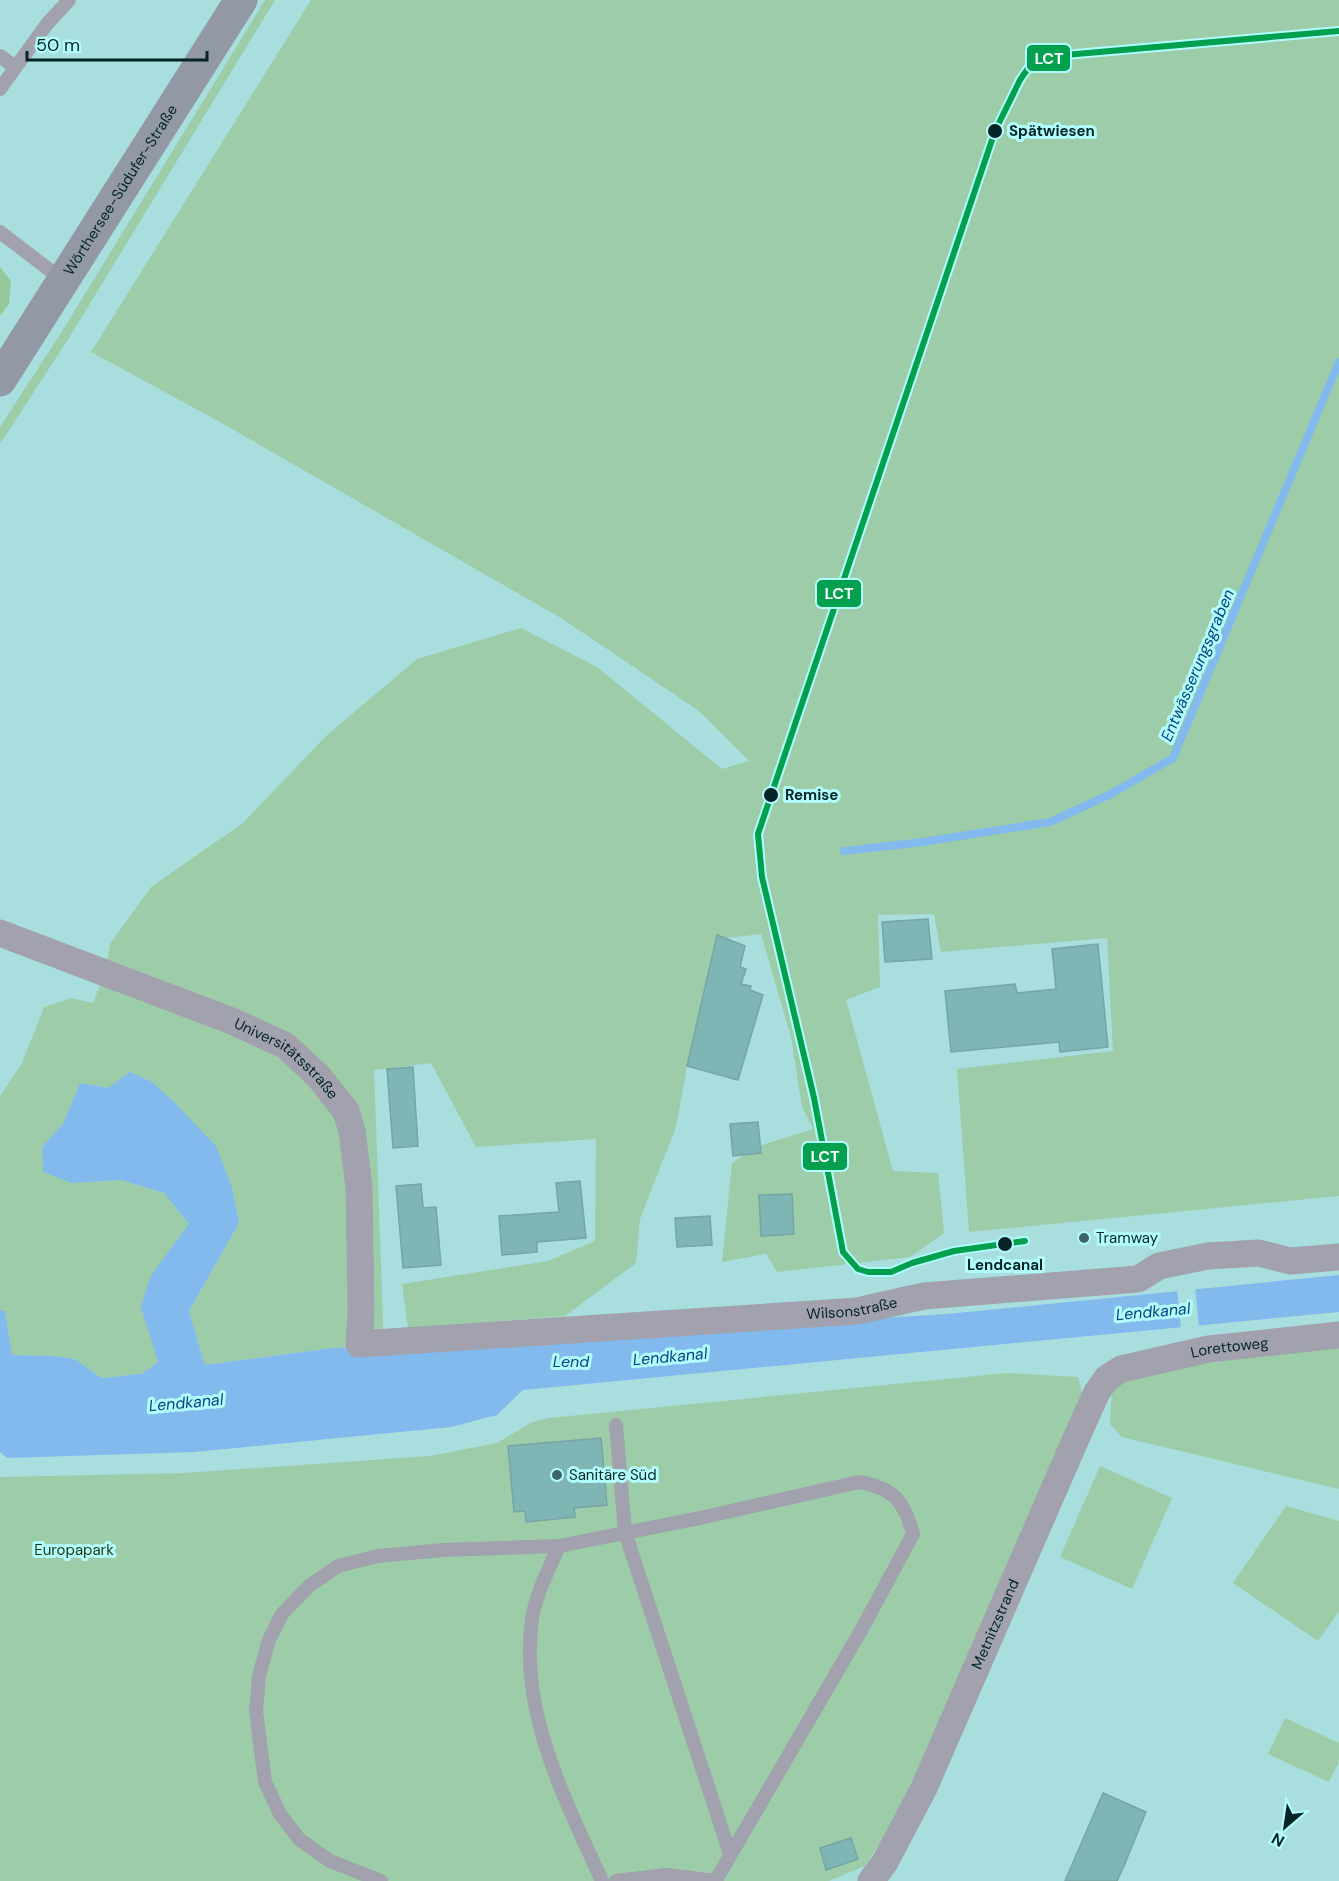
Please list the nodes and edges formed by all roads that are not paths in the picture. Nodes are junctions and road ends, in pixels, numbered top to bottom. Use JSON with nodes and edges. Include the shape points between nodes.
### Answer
{"nodes":[{"id":1,"x":69,"y":0,"type":"edge"},
{"id":2,"x":242,"y":0,"type":"edge"},
{"id":3,"x":0,"y":56,"type":"edge"},
{"id":4,"x":15,"y":67,"type":"junction"},
{"id":5,"x":0,"y":89,"type":"edge"},
{"id":6,"x":0,"y":232,"type":"edge"},
{"id":7,"x":64,"y":281,"type":"junction"},
{"id":8,"x":0,"y":380,"type":"edge"},
{"id":9,"x":0,"y":933,"type":"edge"},
{"id":10,"x":1339,"y":1257,"type":"edge"},
{"id":11,"x":1339,"y":1335,"type":"edge"},
{"id":12,"x":359,"y":1344,"type":"joint"},
{"id":13,"x":1121,"y":1369,"type":"joint"},
{"id":14,"x":616,"y":1425,"type":"dead end"},
{"id":15,"x":625,"y":1532,"type":"junction"},
{"id":16,"x":559,"y":1546,"type":"junction"},
{"id":17,"x":730,"y":1854,"type":"junction"},
{"id":18,"x":716,"y":1880,"type":"edge"},
{"id":19,"x":381,"y":1881,"type":"edge"},
{"id":20,"x":602,"y":1881,"type":"edge"},
{"id":21,"x":616,"y":1881,"type":"edge"},
{"id":22,"x":871,"y":1881,"type":"edge"}],
"edges":[{"from":1,"to":4,"type":"lane"},
{"from":2,"to":7,"type":"main road","name":"Wörthersee-Südufer-Straße"},
{"from":3,"to":4,"type":"lane"},
{"from":4,"to":5,"type":"lane"},
{"from":6,"to":7,"type":"lane"},
{"from":7,"to":8,"type":"main road","name":"Wörthersee-Südufer-Straße"},
{"from":9,"to":12,"type":"street","name":"Universitätsstraße","via":[[232,1021],[286,1046],[319,1077],[346,1111],[352,1131],[359,1187]]},
{"from":10,"to":12,"type":"street","name":"Wilsonstraße","via":[[1290,1262],[1259,1253],[1208,1256],[1158,1266],[1138,1279],[924,1296],[857,1311]]},
{"from":11,"to":13,"type":"street","name":"Lorettoweg","via":[[1209,1349]]},
{"from":13,"to":22,"type":"street","name":"Metnitzstrand","via":[[1107,1378],[1097,1392],[924,1788]]},
{"from":14,"to":15,"type":"lane"},
{"from":15,"to":16,"type":"lane"},
{"from":15,"to":17,"type":"lane"},
{"from":15,"to":17,"type":"lane","via":[[859,1482],[879,1486],[895,1495],[908,1514],[913,1534],[893,1573]]},
{"from":16,"to":19,"type":"lane","via":[[378,1556],[338,1566],[309,1586],[282,1614],[269,1640],[259,1676],[256,1711],[265,1782],[279,1814],[299,1839],[330,1860]]},
{"from":16,"to":20,"type":"lane","via":[[532,1618],[532,1684],[544,1743]]},
{"from":17,"to":18,"type":"lane"},
{"from":18,"to":21,"type":"lane","via":[[666,1875]]}]}
